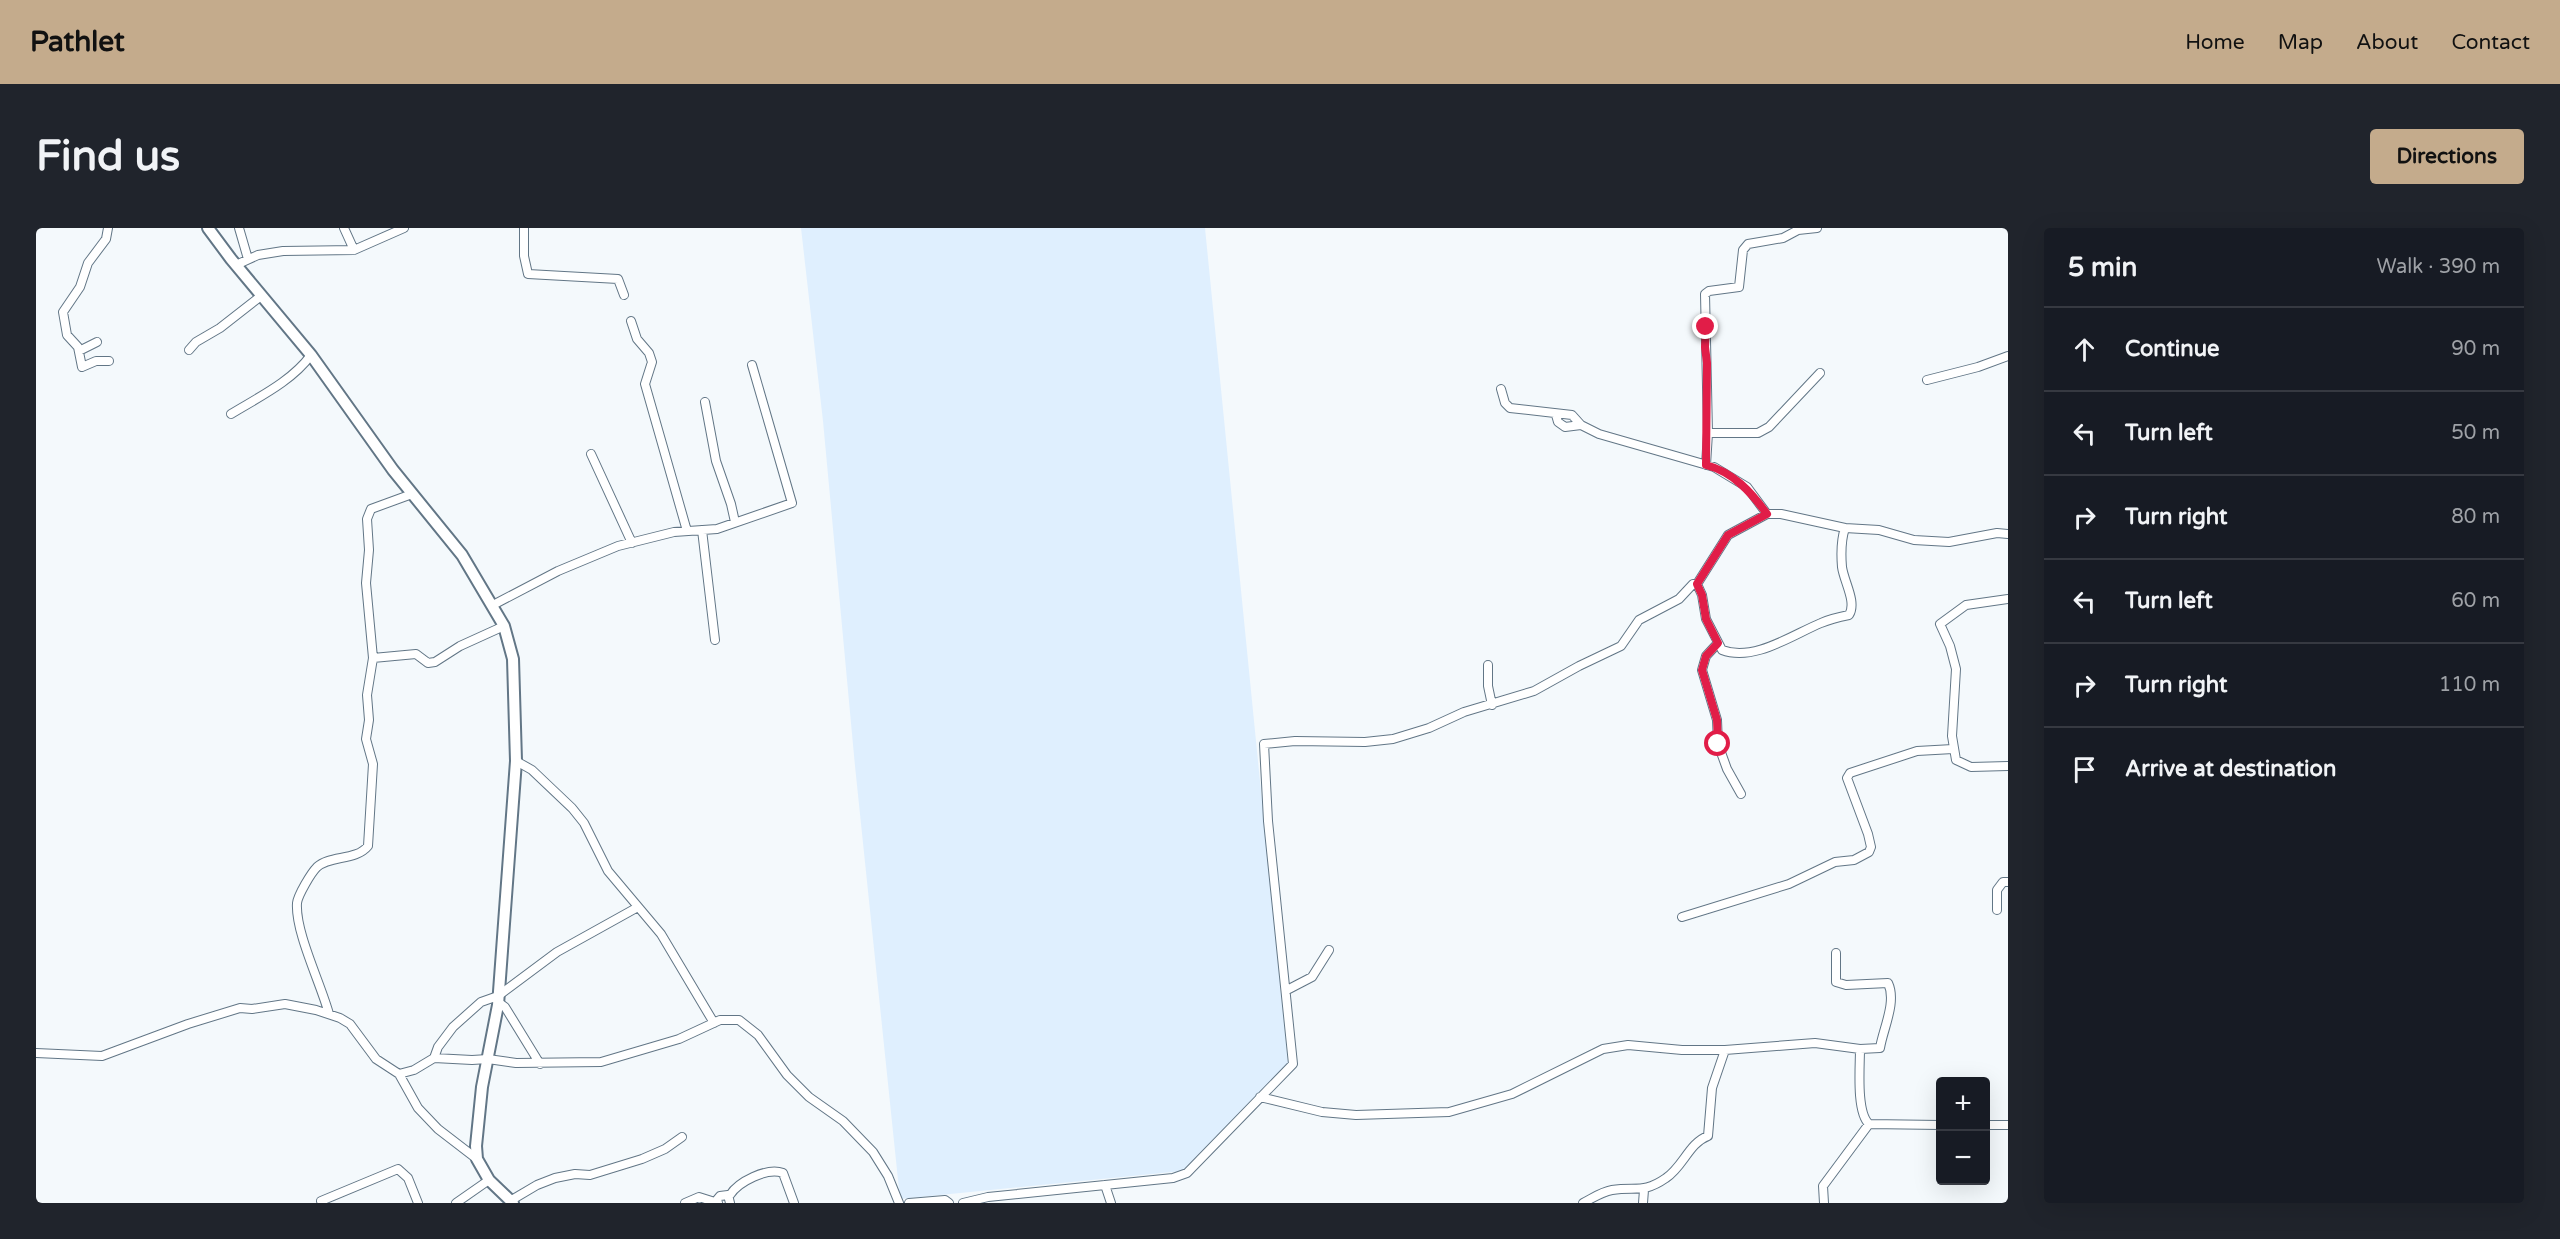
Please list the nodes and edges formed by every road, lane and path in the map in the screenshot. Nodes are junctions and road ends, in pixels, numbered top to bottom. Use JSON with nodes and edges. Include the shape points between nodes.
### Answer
{"nodes":[{"id":1,"x":108,"y":228,"type":"edge"},
{"id":2,"x":208,"y":228,"type":"edge"},
{"id":3,"x":239,"y":228,"type":"edge"},
{"id":4,"x":344,"y":228,"type":"edge"},
{"id":5,"x":404,"y":228,"type":"edge"},
{"id":6,"x":524,"y":228,"type":"edge"},
{"id":7,"x":1817,"y":228,"type":"edge"},
{"id":8,"x":354,"y":250,"type":"junction"},
{"id":9,"x":248,"y":259,"type":"junction"},
{"id":10,"x":236,"y":265,"type":"junction"},
{"id":11,"x":624,"y":295,"type":"dead end"},
{"id":12,"x":261,"y":296,"type":"junction"},
{"id":13,"x":631,"y":321,"type":"dead end"},
{"id":14,"x":97,"y":342,"type":"dead end"},
{"id":15,"x":189,"y":350,"type":"dead end"},
{"id":16,"x":79,"y":351,"type":"junction"},
{"id":17,"x":311,"y":356,"type":"junction"},
{"id":18,"x":2008,"y":356,"type":"edge"},
{"id":19,"x":109,"y":361,"type":"dead end"},
{"id":20,"x":752,"y":365,"type":"dead end"},
{"id":21,"x":1820,"y":373,"type":"dead end"},
{"id":22,"x":1927,"y":380,"type":"dead end"},
{"id":23,"x":1501,"y":389,"type":"dead end"},
{"id":24,"x":705,"y":402,"type":"dead end"},
{"id":25,"x":231,"y":414,"type":"dead end"},
{"id":26,"x":1556,"y":415,"type":"junction"},
{"id":27,"x":1581,"y":425,"type":"junction"},
{"id":28,"x":1707,"y":433,"type":"junction"},
{"id":29,"x":591,"y":454,"type":"dead end"},
{"id":30,"x":1706,"y":465,"type":"junction"},
{"id":31,"x":412,"y":494,"type":"junction"},
{"id":32,"x":1767,"y":514,"type":"junction"},
{"id":33,"x":735,"y":522,"type":"junction"},
{"id":34,"x":1845,"y":528,"type":"junction"},
{"id":35,"x":702,"y":530,"type":"junction"},
{"id":36,"x":687,"y":531,"type":"junction"},
{"id":37,"x":2008,"y":534,"type":"edge"},
{"id":38,"x":632,"y":543,"type":"junction"},
{"id":39,"x":1697,"y":584,"type":"junction"},
{"id":40,"x":2008,"y":599,"type":"edge"},
{"id":41,"x":493,"y":605,"type":"junction"},
{"id":42,"x":504,"y":626,"type":"junction"},
{"id":43,"x":715,"y":640,"type":"dead end"},
{"id":44,"x":1718,"y":643,"type":"junction"},
{"id":45,"x":373,"y":658,"type":"junction"},
{"id":46,"x":1488,"y":665,"type":"dead end"},
{"id":47,"x":1492,"y":705,"type":"junction"},
{"id":48,"x":1953,"y":749,"type":"junction"},
{"id":49,"x":516,"y":761,"type":"junction"},
{"id":50,"x":2008,"y":766,"type":"edge"},
{"id":51,"x":1741,"y":794,"type":"dead end"},
{"id":52,"x":2008,"y":882,"type":"edge"},
{"id":53,"x":638,"y":907,"type":"junction"},
{"id":54,"x":1997,"y":910,"type":"dead end"},
{"id":55,"x":1682,"y":917,"type":"dead end"},
{"id":56,"x":1329,"y":950,"type":"dead end"},
{"id":57,"x":1836,"y":953,"type":"dead end"},
{"id":58,"x":1287,"y":990,"type":"junction"},
{"id":59,"x":498,"y":999,"type":"junction"},
{"id":60,"x":330,"y":1014,"type":"junction"},
{"id":61,"x":714,"y":1023,"type":"junction"},
{"id":62,"x":1860,"y":1049,"type":"junction"},
{"id":63,"x":1725,"y":1050,"type":"junction"},
{"id":64,"x":36,"y":1053,"type":"edge"},
{"id":65,"x":434,"y":1058,"type":"junction"},
{"id":66,"x":488,"y":1059,"type":"junction"},
{"id":67,"x":540,"y":1064,"type":"junction"},
{"id":68,"x":399,"y":1074,"type":"junction"},
{"id":69,"x":1260,"y":1097,"type":"junction"},
{"id":70,"x":1869,"y":1124,"type":"junction"},
{"id":71,"x":1936,"y":1125,"type":"edge"},
{"id":72,"x":1990,"y":1125,"type":"edge"},
{"id":73,"x":2008,"y":1125,"type":"edge"},
{"id":74,"x":682,"y":1137,"type":"dead end"},
{"id":75,"x":477,"y":1159,"type":"junction"},
{"id":76,"x":489,"y":1180,"type":"junction"},
{"id":77,"x":1105,"y":1185,"type":"junction"},
{"id":78,"x":1644,"y":1190,"type":"junction"},
{"id":79,"x":730,"y":1199,"type":"edge"},
{"id":80,"x":321,"y":1201,"type":"dead end"},
{"id":81,"x":511,"y":1202,"type":"edge"},
{"id":82,"x":717,"y":1202,"type":"edge"},
{"id":83,"x":418,"y":1203,"type":"edge"},
{"id":84,"x":456,"y":1203,"type":"edge"},
{"id":85,"x":684,"y":1203,"type":"edge"},
{"id":86,"x":794,"y":1203,"type":"edge"},
{"id":87,"x":899,"y":1203,"type":"edge"},
{"id":88,"x":909,"y":1203,"type":"edge"},
{"id":89,"x":949,"y":1203,"type":"edge"},
{"id":90,"x":963,"y":1203,"type":"edge"},
{"id":91,"x":1111,"y":1203,"type":"edge"},
{"id":92,"x":1583,"y":1203,"type":"edge"},
{"id":93,"x":1643,"y":1203,"type":"edge"},
{"id":94,"x":1824,"y":1203,"type":"edge"}],
"edges":[{"from":1,"to":16,"type":"street","via":[[106,239],[88,263],[80,287],[63,312],[67,335]]},
{"from":2,"to":10,"type":"street"},
{"from":3,"to":9,"type":"street"},
{"from":4,"to":8,"type":"street"},
{"from":5,"to":8,"type":"street"},
{"from":6,"to":11,"type":"street","via":[[528,274],[615,278]]},
{"from":7,"to":28,"type":"street","via":[[1748,244],[1743,250],[1739,287],[1706,294]]},
{"from":8,"to":9,"type":"street","via":[[283,251]]},
{"from":9,"to":10,"type":"street"},
{"from":10,"to":12,"type":"street"},
{"from":12,"to":15,"type":"street"},
{"from":12,"to":17,"type":"street"},
{"from":13,"to":36,"type":"street","via":[[652,362],[645,384]]},
{"from":14,"to":16,"type":"street"},
{"from":16,"to":19,"type":"street","via":[[82,367]]},
{"from":17,"to":25,"type":"street","via":[[302,368]]},
{"from":17,"to":31,"type":"street"},
{"from":18,"to":22,"type":"street"},
{"from":20,"to":33,"type":"street","via":[[792,503]]},
{"from":21,"to":28,"type":"street","via":[[1758,434]]},
{"from":23,"to":26,"type":"street","via":[[1510,408]]},
{"from":24,"to":33,"type":"street","via":[[716,461]]},
{"from":26,"to":27,"type":"street","via":[[1572,415]]},
{"from":26,"to":27,"type":"street","via":[[1565,427]]},
{"from":27,"to":30,"type":"street","via":[[1599,434]]},
{"from":28,"to":30,"type":"street"},
{"from":29,"to":38,"type":"street"},
{"from":30,"to":32,"type":"street","via":[[1747,487]]},
{"from":31,"to":41,"type":"street","via":[[462,555]]},
{"from":31,"to":45,"type":"street","via":[[371,509],[367,519],[366,584]]},
{"from":32,"to":34,"type":"street"},
{"from":32,"to":39,"type":"street","via":[[1728,535]]},
{"from":33,"to":35,"type":"street"},
{"from":34,"to":37,"type":"street","via":[[1880,530],[1914,540],[1949,543]]},
{"from":34,"to":44,"type":"street","via":[[1842,568],[1851,604],[1849,615],[1824,621],[1766,648],[1741,653],[1722,650]]},
{"from":35,"to":36,"type":"street"},
{"from":35,"to":43,"type":"street"},
{"from":36,"to":38,"type":"street"},
{"from":38,"to":41,"type":"street","via":[[558,571]]},
{"from":39,"to":44,"type":"street","via":[[1706,619]]},
{"from":39,"to":47,"type":"street","via":[[1679,599],[1639,620],[1621,646],[1534,692]]},
{"from":40,"to":48,"type":"street","via":[[1966,605],[1940,624],[1956,669]]},
{"from":41,"to":42,"type":"street"},
{"from":42,"to":45,"type":"street","via":[[435,662],[428,663],[416,654]]},
{"from":42,"to":49,"type":"street","via":[[513,659]]},
{"from":44,"to":51,"type":"street","via":[[1706,656],[1702,670],[1717,720],[1718,744]]},
{"from":45,"to":60,"type":"street","via":[[367,695],[366,739],[373,764],[368,846],[319,866],[297,902],[299,923]]},
{"from":46,"to":47,"type":"street"},
{"from":47,"to":58,"type":"street","via":[[1393,740],[1264,744],[1269,831]]},
{"from":48,"to":50,"type":"street","via":[[1956,760],[1971,767]]},
{"from":48,"to":55,"type":"street","via":[[1917,751],[1851,773],[1847,778],[1868,834],[1869,852],[1854,860],[1835,862],[1789,884]]},
{"from":49,"to":53,"type":"street","via":[[532,770],[572,808],[608,871]]},
{"from":49,"to":59,"type":"street"},
{"from":52,"to":54,"type":"street","via":[[1997,890]]},
{"from":53,"to":59,"type":"street","via":[[557,952]]},
{"from":53,"to":61,"type":"street","via":[[661,934]]},
{"from":56,"to":58,"type":"street","via":[[1312,977]]},
{"from":57,"to":62,"type":"street","via":[[1836,982],[1888,983],[1892,990],[1880,1048]]},
{"from":58,"to":69,"type":"street","via":[[1293,1064]]},
{"from":59,"to":65,"type":"street","via":[[480,1002],[453,1027]]},
{"from":59,"to":66,"type":"street"},
{"from":59,"to":67,"type":"street"},
{"from":60,"to":64,"type":"street","via":[[285,1004],[240,1008],[102,1056]]},
{"from":60,"to":68,"type":"street","via":[[350,1024],[376,1059]]},
{"from":61,"to":67,"type":"street","via":[[679,1039],[601,1062]]},
{"from":61,"to":87,"type":"street","via":[[739,1020],[758,1035],[808,1097],[843,1120],[873,1152]]},
{"from":62,"to":63,"type":"street","via":[[1815,1043]]},
{"from":62,"to":70,"type":"street","via":[[1862,1109]]},
{"from":63,"to":69,"type":"street","via":[[1628,1045],[1603,1049],[1512,1094],[1449,1112],[1356,1115],[1322,1112]]},
{"from":63,"to":78,"type":"street","via":[[1712,1088],[1708,1136],[1698,1140],[1668,1177]]},
{"from":65,"to":66,"type":"street"},
{"from":65,"to":68,"type":"street"},
{"from":66,"to":67,"type":"street"},
{"from":66,"to":75,"type":"street"},
{"from":68,"to":75,"type":"street","via":[[418,1108]]},
{"from":69,"to":77,"type":"street","via":[[1187,1173]]},
{"from":70,"to":71,"type":"street"},
{"from":70,"to":94,"type":"street","via":[[1823,1186]]},
{"from":72,"to":73,"type":"street"},
{"from":74,"to":81,"type":"street","via":[[642,1159],[590,1175],[555,1178]]},
{"from":75,"to":76,"type":"street"},
{"from":76,"to":81,"type":"street"},
{"from":76,"to":84,"type":"street"},
{"from":77,"to":90,"type":"street"},
{"from":77,"to":91,"type":"street"},
{"from":78,"to":92,"type":"street","via":[[1614,1189]]},
{"from":78,"to":93,"type":"street"},
{"from":79,"to":82,"type":"street","via":[[720,1196]]},
{"from":79,"to":86,"type":"street","via":[[737,1187],[779,1171]]},
{"from":80,"to":83,"type":"street","via":[[398,1169],[408,1178]]},
{"from":82,"to":85,"type":"street","via":[[699,1197]]},
{"from":88,"to":89,"type":"street"}]}
